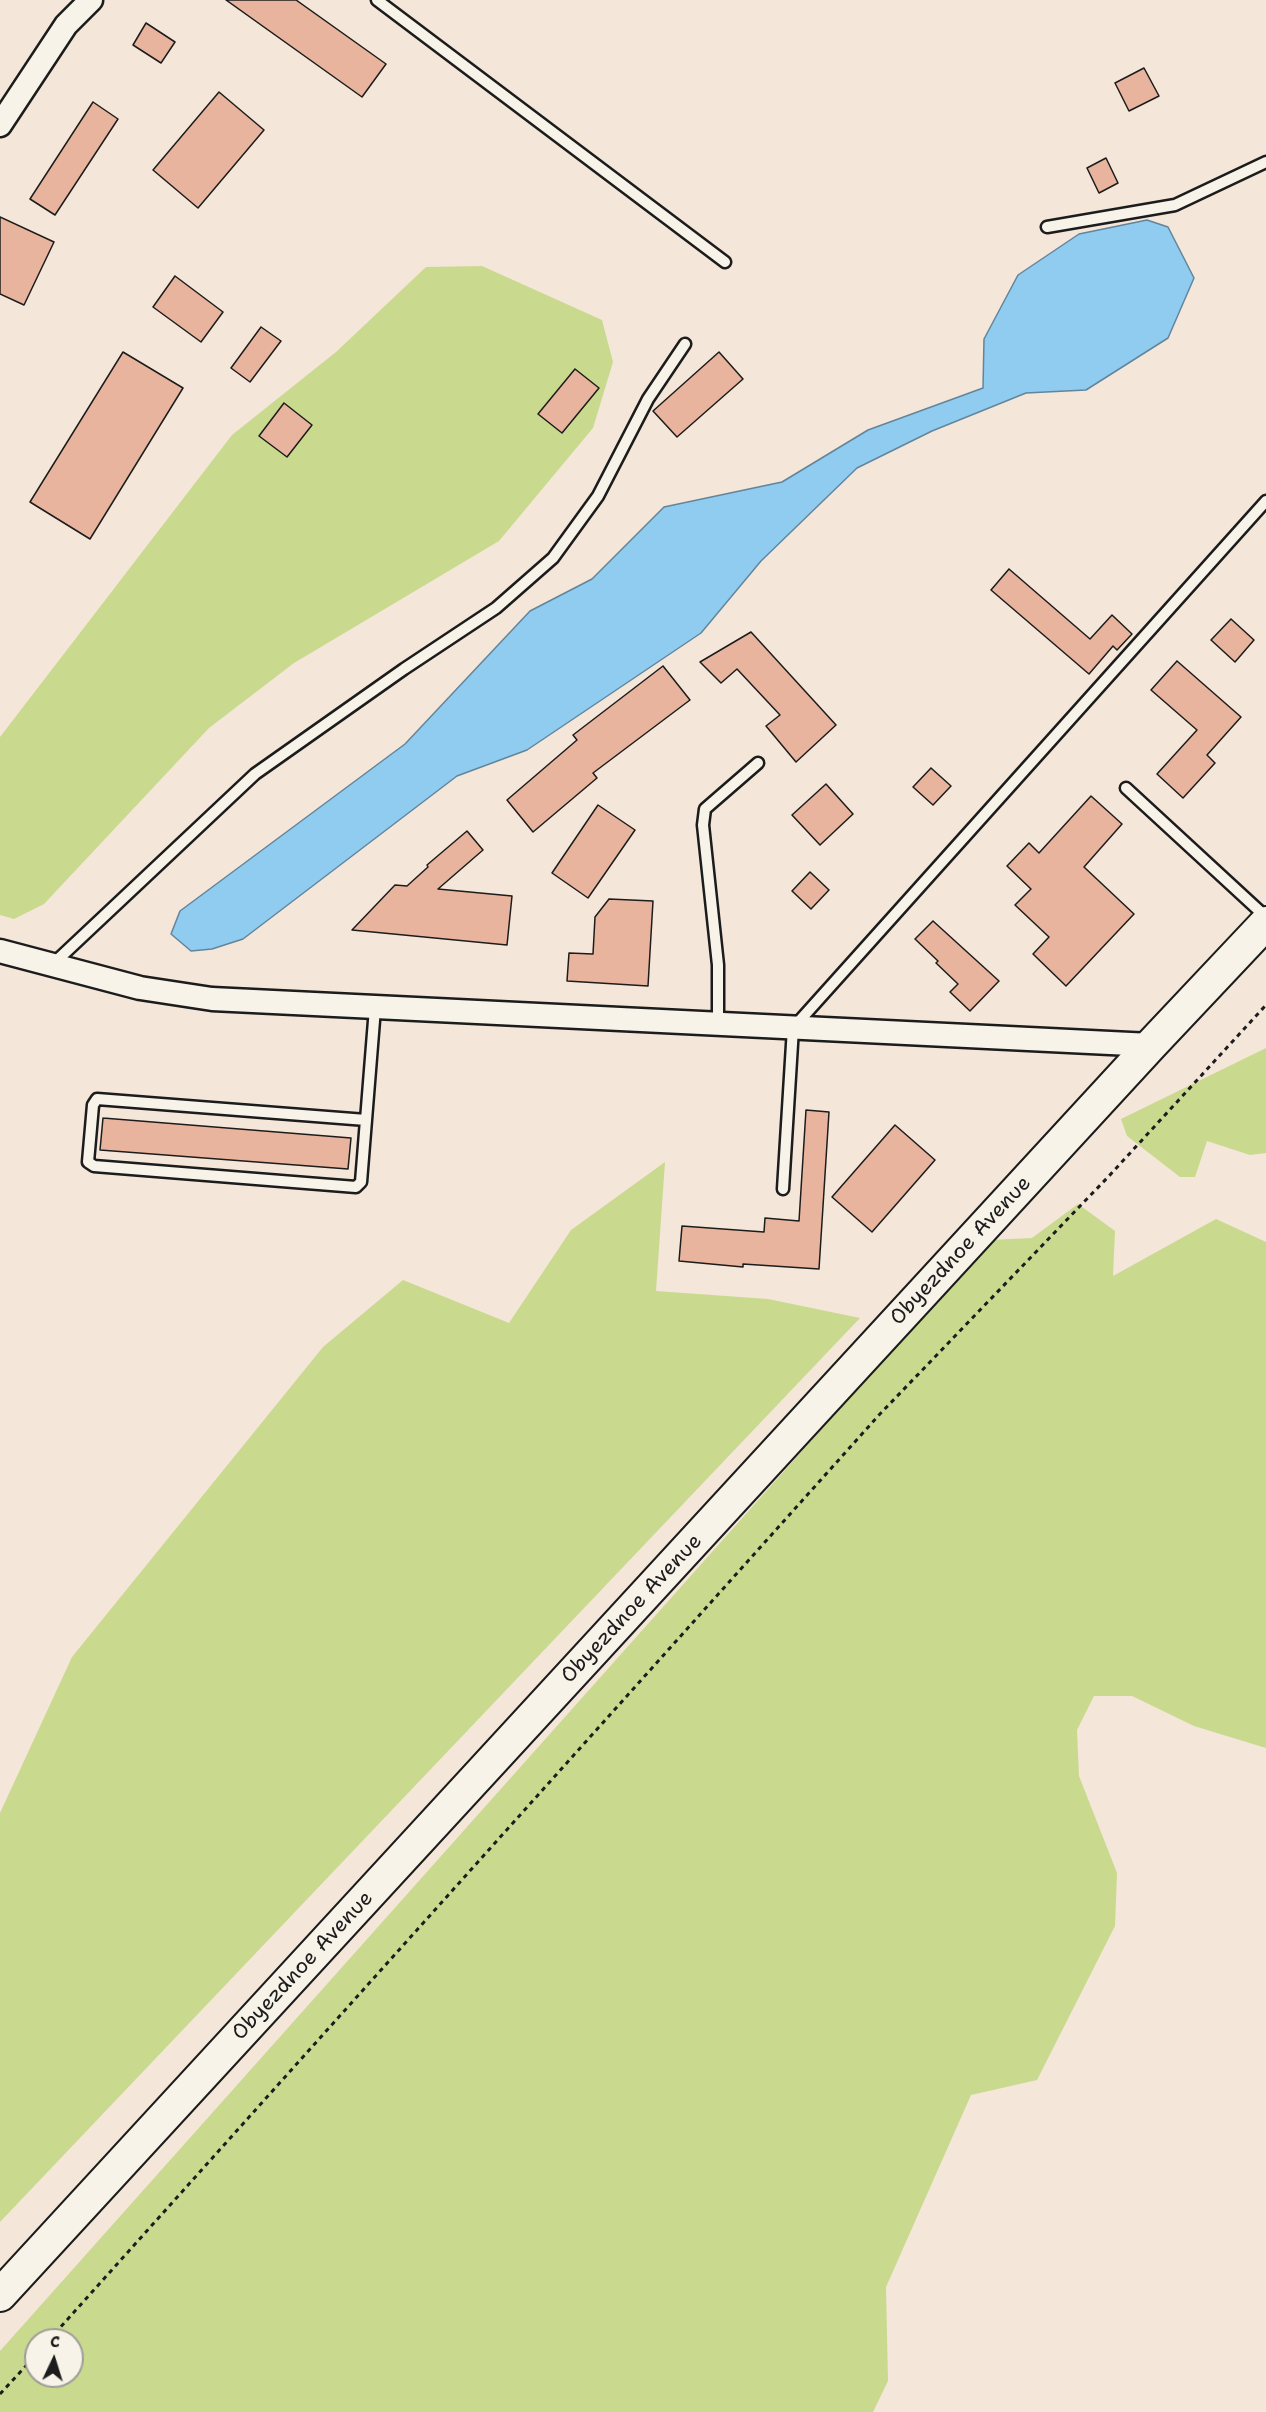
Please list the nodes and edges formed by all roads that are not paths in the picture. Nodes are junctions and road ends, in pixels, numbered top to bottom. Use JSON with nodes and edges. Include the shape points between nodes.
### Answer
{"nodes":[{"id":1,"x":91,"y":0,"type":"edge"},
{"id":2,"x":377,"y":0,"type":"edge"},
{"id":3,"x":5,"y":111,"type":"edge"},
{"id":4,"x":1266,"y":162,"type":"edge"},
{"id":5,"x":1047,"y":227,"type":"dead end"},
{"id":6,"x":726,"y":262,"type":"dead end"},
{"id":7,"x":686,"y":344,"type":"dead end"},
{"id":8,"x":1266,"y":501,"type":"edge"},
{"id":9,"x":758,"y":764,"type":"dead end"},
{"id":10,"x":1126,"y":788,"type":"dead end"},
{"id":11,"x":1266,"y":917,"type":"edge"},
{"id":12,"x":1266,"y":923,"type":"edge"},
{"id":13,"x":0,"y":951,"type":"edge"},
{"id":14,"x":52,"y":965,"type":"junction"},
{"id":15,"x":375,"y":1008,"type":"junction"},
{"id":16,"x":718,"y":1025,"type":"junction"},
{"id":17,"x":793,"y":1028,"type":"junction"},
{"id":18,"x":1151,"y":1045,"type":"junction"},
{"id":19,"x":366,"y":1120,"type":"junction"},
{"id":20,"x":783,"y":1189,"type":"dead end"},
{"id":21,"x":0,"y":2295,"type":"edge"}],
"edges":[{"from":1,"to":3,"type":"street","via":[[66,25]]},
{"from":2,"to":6,"type":"lane"},
{"from":4,"to":5,"type":"lane","via":[[1175,205]]},
{"from":7,"to":14,"type":"lane","via":[[648,399],[598,496],[553,558],[496,608],[255,774]]},
{"from":8,"to":17,"type":"lane"},
{"from":9,"to":16,"type":"lane","via":[[705,809],[703,825],[718,965]]},
{"from":10,"to":11,"type":"lane"},
{"from":12,"to":18,"type":"main road","name":"Obyezdnoe Avenue"},
{"from":13,"to":14,"type":"street"},
{"from":14,"to":15,"type":"street","via":[[140,988],[212,999]]},
{"from":15,"to":16,"type":"street"},
{"from":15,"to":19,"type":"lane"},
{"from":16,"to":17,"type":"street"},
{"from":17,"to":18,"type":"street"},
{"from":17,"to":20,"type":"lane"},
{"from":18,"to":21,"type":"main road","name":"Obyezdnoe Avenue"},
{"from":19,"to":19,"type":"lane","via":[[361,1182],[356,1187],[94,1166],[88,1162],[93,1105],[97,1099]]}]}
